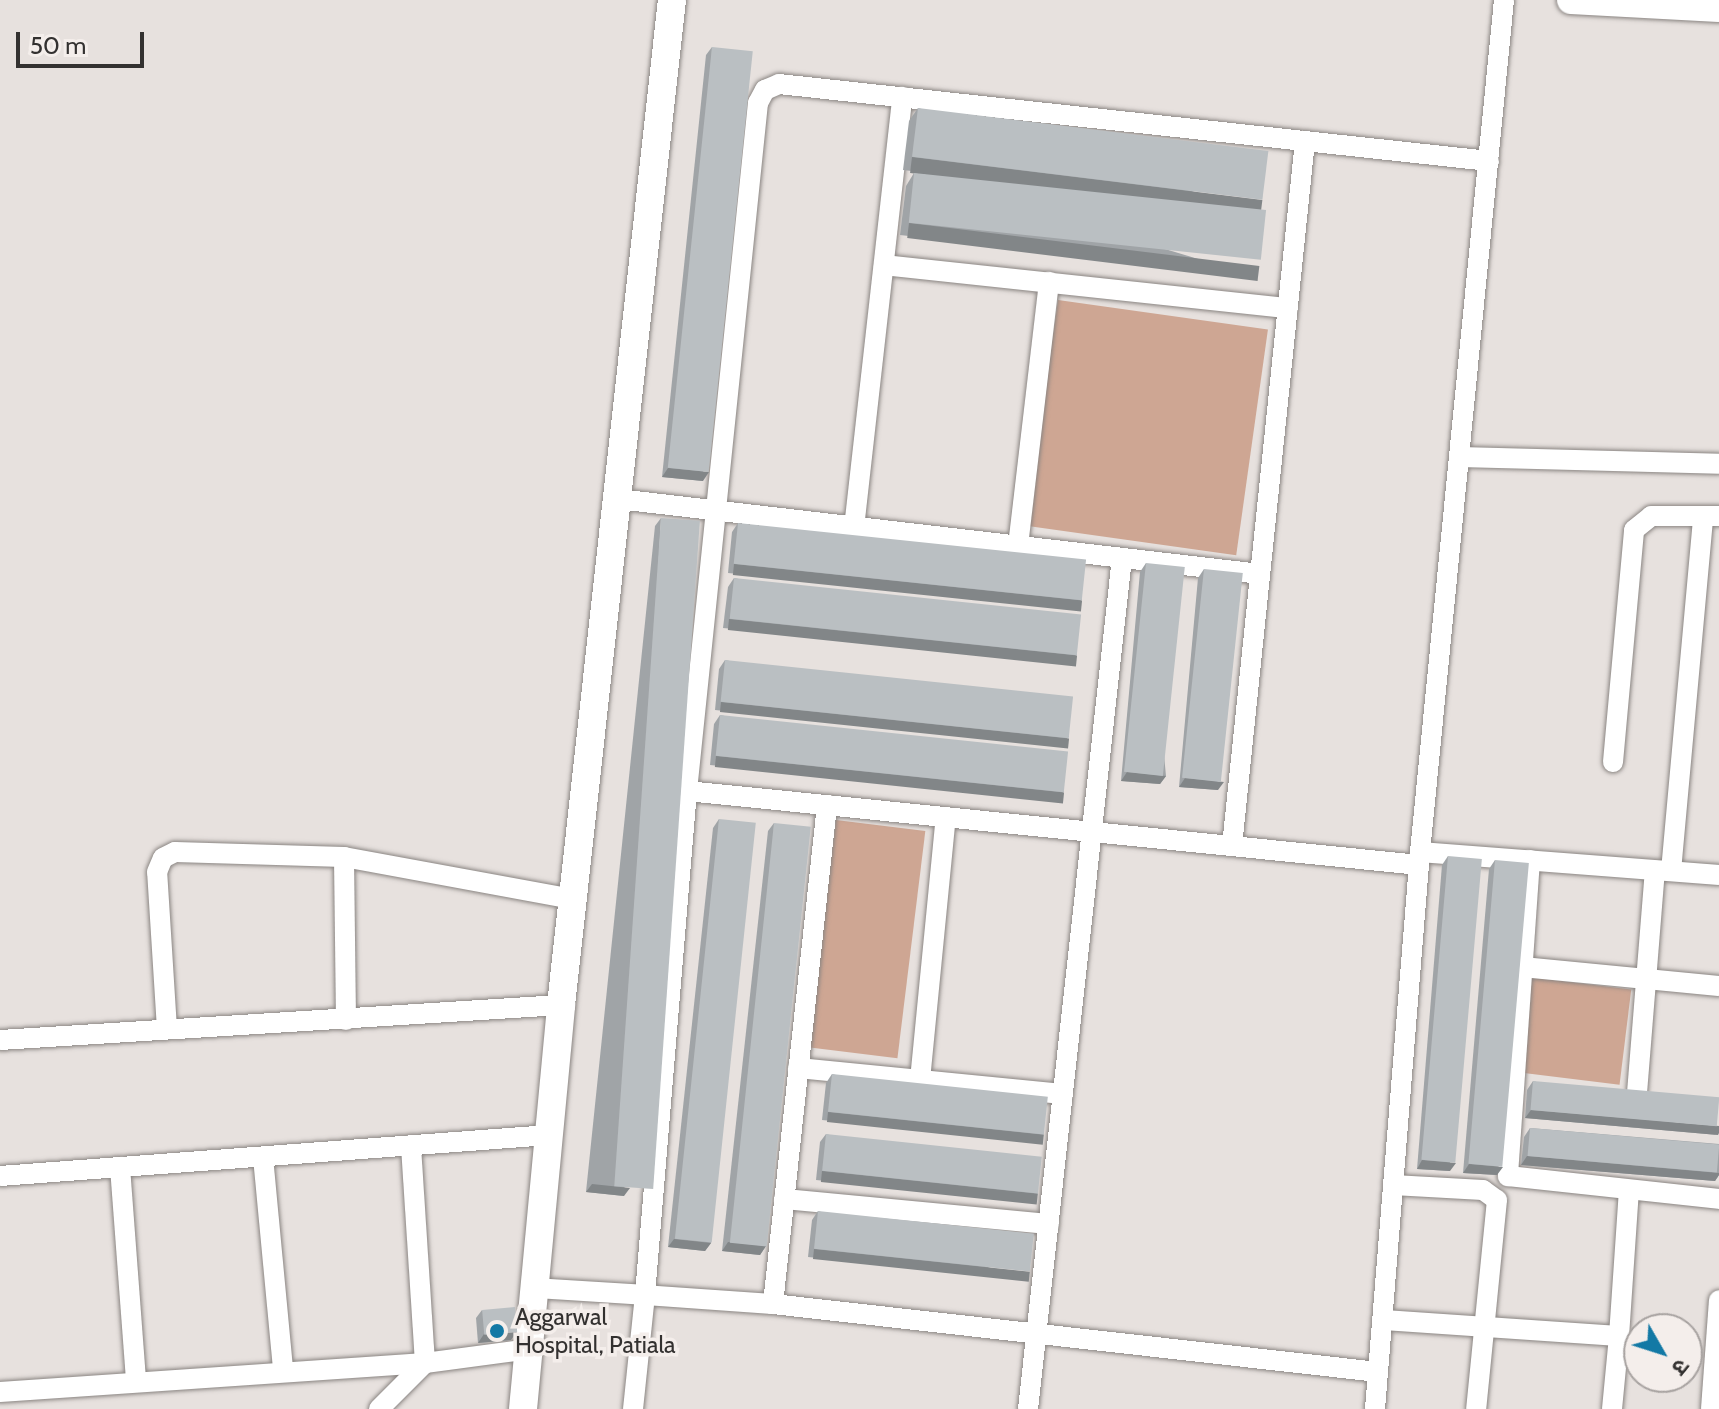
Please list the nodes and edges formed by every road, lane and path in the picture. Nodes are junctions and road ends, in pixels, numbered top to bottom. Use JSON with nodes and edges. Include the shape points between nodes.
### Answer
{"nodes":[{"id":1,"x":672,"y":0,"type":"edge"},
{"id":2,"x":1504,"y":0,"type":"edge"},
{"id":3,"x":1571,"y":0,"type":"edge"},
{"id":4,"x":1719,"y":8,"type":"edge"},
{"id":5,"x":902,"y":97,"type":"junction"},
{"id":6,"x":1305,"y":141,"type":"junction"},
{"id":7,"x":1489,"y":161,"type":"junction"},
{"id":8,"x":884,"y":265,"type":"junction"},
{"id":9,"x":1049,"y":282,"type":"junction"},
{"id":10,"x":1288,"y":308,"type":"junction"},
{"id":11,"x":1460,"y":457,"type":"junction"},
{"id":12,"x":1719,"y":464,"type":"edge"},
{"id":13,"x":618,"y":499,"type":"junction"},
{"id":14,"x":717,"y":512,"type":"junction"},
{"id":15,"x":1711,"y":516,"type":"edge"},
{"id":16,"x":854,"y":528,"type":"junction"},
{"id":17,"x":1018,"y":546,"type":"junction"},
{"id":18,"x":1122,"y":558,"type":"junction"},
{"id":19,"x":1260,"y":574,"type":"junction"},
{"id":20,"x":1613,"y":762,"type":"dead end"},
{"id":21,"x":687,"y":791,"type":"junction"},
{"id":22,"x":827,"y":805,"type":"junction"},
{"id":23,"x":946,"y":817,"type":"junction"},
{"id":24,"x":1091,"y":832,"type":"junction"},
{"id":25,"x":1232,"y":846,"type":"junction"},
{"id":26,"x":344,"y":857,"type":"junction"},
{"id":27,"x":1420,"y":858,"type":"junction"},
{"id":28,"x":1530,"y":860,"type":"junction"},
{"id":29,"x":1663,"y":871,"type":"junction"},
{"id":30,"x":1719,"y":875,"type":"edge"},
{"id":31,"x":573,"y":899,"type":"junction"},
{"id":32,"x":1522,"y":967,"type":"junction"},
{"id":33,"x":1647,"y":979,"type":"junction"},
{"id":34,"x":1719,"y":986,"type":"edge"},
{"id":35,"x":561,"y":1005,"type":"junction"},
{"id":36,"x":346,"y":1020,"type":"junction"},
{"id":37,"x":167,"y":1029,"type":"junction"},
{"id":38,"x":0,"y":1040,"type":"edge"},
{"id":39,"x":798,"y":1068,"type":"junction"},
{"id":40,"x":920,"y":1080,"type":"junction"},
{"id":41,"x":1063,"y":1094,"type":"junction"},
{"id":42,"x":1664,"y":1096,"type":"edge"},
{"id":43,"x":549,"y":1135,"type":"junction"},
{"id":44,"x":411,"y":1145,"type":"junction"},
{"id":45,"x":263,"y":1157,"type":"junction"},
{"id":46,"x":120,"y":1167,"type":"junction"},
{"id":47,"x":0,"y":1176,"type":"edge"},
{"id":48,"x":1393,"y":1185,"type":"junction"},
{"id":49,"x":1629,"y":1191,"type":"junction"},
{"id":50,"x":784,"y":1199,"type":"junction"},
{"id":51,"x":1719,"y":1199,"type":"edge"},
{"id":52,"x":1049,"y":1224,"type":"junction"},
{"id":53,"x":535,"y":1288,"type":"junction"},
{"id":54,"x":645,"y":1295,"type":"junction"},
{"id":55,"x":1719,"y":1300,"type":"edge"},
{"id":56,"x":773,"y":1304,"type":"junction"},
{"id":57,"x":1383,"y":1320,"type":"junction"},
{"id":58,"x":1482,"y":1326,"type":"junction"},
{"id":59,"x":1037,"y":1334,"type":"junction"},
{"id":60,"x":1619,"y":1336,"type":"junction"},
{"id":61,"x":530,"y":1349,"type":"junction"},
{"id":62,"x":425,"y":1363,"type":"junction"},
{"id":63,"x":283,"y":1369,"type":"junction"},
{"id":64,"x":1378,"y":1372,"type":"junction"},
{"id":65,"x":1716,"y":1372,"type":"edge"},
{"id":66,"x":136,"y":1381,"type":"junction"},
{"id":67,"x":0,"y":1392,"type":"edge"},
{"id":68,"x":379,"y":1409,"type":"edge"},
{"id":69,"x":523,"y":1409,"type":"edge"},
{"id":70,"x":633,"y":1409,"type":"edge"},
{"id":71,"x":1028,"y":1409,"type":"edge"},
{"id":72,"x":1375,"y":1409,"type":"edge"},
{"id":73,"x":1476,"y":1409,"type":"edge"},
{"id":74,"x":1612,"y":1409,"type":"edge"},
{"id":75,"x":1711,"y":1409,"type":"edge"}],
"edges":[{"from":1,"to":13,"type":"street"},
{"from":2,"to":7,"type":"street"},
{"from":3,"to":4,"type":"street"},
{"from":5,"to":6,"type":"street"},
{"from":5,"to":8,"type":"street"},
{"from":5,"to":14,"type":"street","via":[[779,84],[765,90],[758,103]]},
{"from":6,"to":7,"type":"street"},
{"from":6,"to":10,"type":"street"},
{"from":7,"to":11,"type":"street"},
{"from":8,"to":9,"type":"street"},
{"from":8,"to":16,"type":"street"},
{"from":9,"to":10,"type":"street"},
{"from":9,"to":17,"type":"street"},
{"from":10,"to":19,"type":"street"},
{"from":11,"to":12,"type":"street"},
{"from":11,"to":27,"type":"street"},
{"from":13,"to":14,"type":"street"},
{"from":13,"to":31,"type":"street"},
{"from":14,"to":16,"type":"street"},
{"from":14,"to":21,"type":"street"},
{"from":15,"to":20,"type":"street","via":[[1651,516],[1634,530]]},
{"from":15,"to":29,"type":"street"},
{"from":16,"to":17,"type":"street"},
{"from":17,"to":18,"type":"street"},
{"from":18,"to":19,"type":"street"},
{"from":18,"to":24,"type":"street"},
{"from":19,"to":25,"type":"street"},
{"from":21,"to":22,"type":"street"},
{"from":21,"to":54,"type":"street"},
{"from":22,"to":23,"type":"street"},
{"from":22,"to":39,"type":"street"},
{"from":23,"to":24,"type":"street"},
{"from":23,"to":40,"type":"street"},
{"from":24,"to":25,"type":"street"},
{"from":24,"to":41,"type":"street"},
{"from":25,"to":27,"type":"street"},
{"from":26,"to":31,"type":"street"},
{"from":26,"to":36,"type":"street"},
{"from":26,"to":37,"type":"street","via":[[175,852],[163,858],[157,872]]},
{"from":27,"to":28,"type":"street"},
{"from":27,"to":48,"type":"street"},
{"from":28,"to":29,"type":"street"},
{"from":28,"to":32,"type":"street"},
{"from":29,"to":30,"type":"street"},
{"from":29,"to":33,"type":"street"},
{"from":31,"to":35,"type":"street"},
{"from":32,"to":33,"type":"street"},
{"from":32,"to":49,"type":"street","via":[[1521,1082],[1508,1176]]},
{"from":33,"to":34,"type":"street"},
{"from":33,"to":42,"type":"street","via":[[1630,1092]]},
{"from":35,"to":36,"type":"street"},
{"from":35,"to":43,"type":"street"},
{"from":36,"to":37,"type":"street"},
{"from":37,"to":38,"type":"street"},
{"from":39,"to":40,"type":"street"},
{"from":39,"to":50,"type":"street"},
{"from":40,"to":41,"type":"street"},
{"from":41,"to":52,"type":"street"},
{"from":43,"to":44,"type":"street"},
{"from":43,"to":53,"type":"street"},
{"from":44,"to":45,"type":"street"},
{"from":44,"to":62,"type":"street"},
{"from":45,"to":46,"type":"street"},
{"from":45,"to":63,"type":"street"},
{"from":46,"to":47,"type":"street"},
{"from":46,"to":66,"type":"street"},
{"from":48,"to":57,"type":"street"},
{"from":48,"to":58,"type":"street","via":[[1483,1190],[1497,1200]]},
{"from":49,"to":51,"type":"street"},
{"from":49,"to":60,"type":"street"},
{"from":50,"to":52,"type":"street"},
{"from":50,"to":56,"type":"street"},
{"from":52,"to":59,"type":"street"},
{"from":53,"to":54,"type":"street"},
{"from":53,"to":61,"type":"street"},
{"from":54,"to":56,"type":"street"},
{"from":54,"to":70,"type":"street"},
{"from":55,"to":65,"type":"street"},
{"from":56,"to":59,"type":"street"},
{"from":57,"to":58,"type":"street"},
{"from":57,"to":64,"type":"street"},
{"from":58,"to":60,"type":"street"},
{"from":58,"to":73,"type":"street"},
{"from":59,"to":64,"type":"street"},
{"from":59,"to":71,"type":"street"},
{"from":60,"to":74,"type":"street"},
{"from":61,"to":62,"type":"street"},
{"from":61,"to":69,"type":"street"},
{"from":62,"to":63,"type":"street"},
{"from":62,"to":68,"type":"street"},
{"from":63,"to":66,"type":"street"},
{"from":64,"to":72,"type":"street"},
{"from":65,"to":75,"type":"street"},
{"from":66,"to":67,"type":"street"}]}
